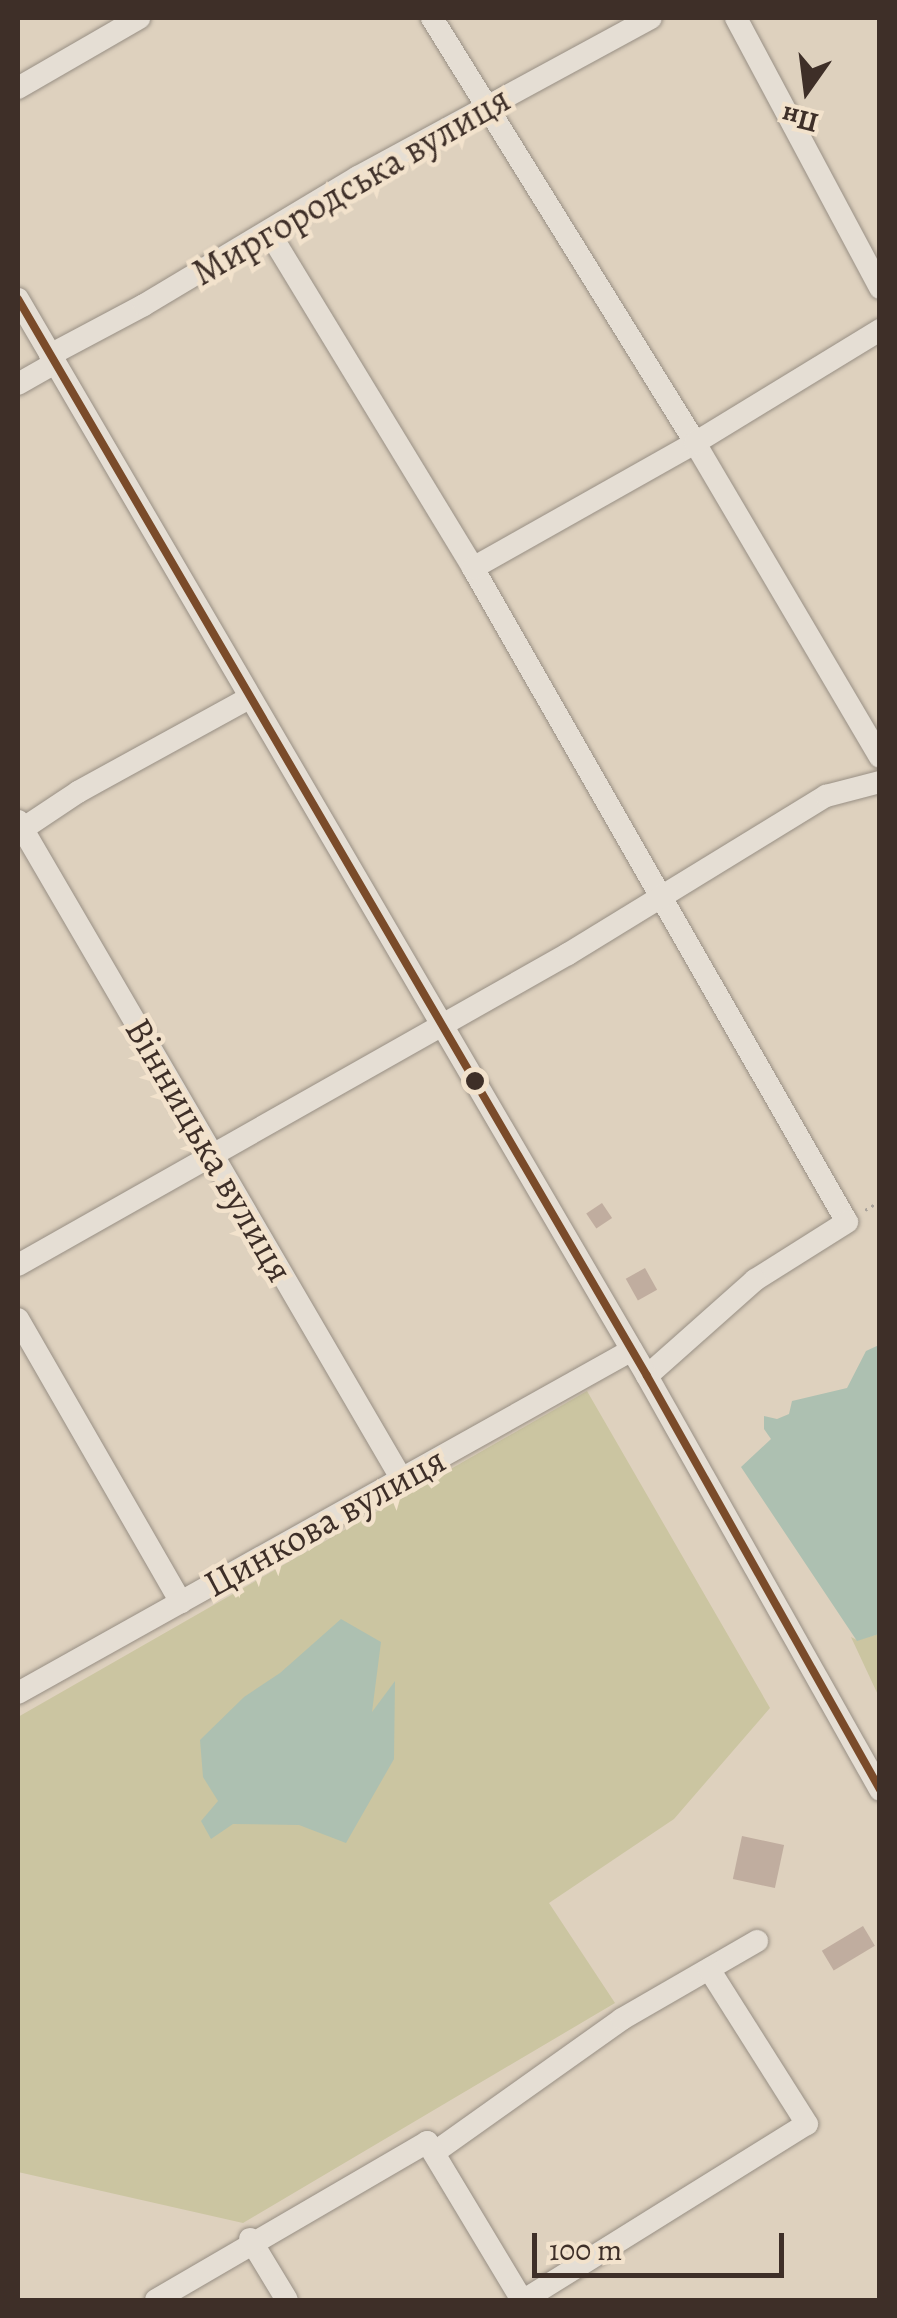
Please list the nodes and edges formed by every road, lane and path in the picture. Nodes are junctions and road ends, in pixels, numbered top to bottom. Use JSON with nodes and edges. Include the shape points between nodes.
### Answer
{"nodes":[{"id":1,"x":139,"y":18,"type":"edge"},
{"id":2,"x":432,"y":18,"type":"edge"},
{"id":3,"x":651,"y":18,"type":"edge"},
{"id":4,"x":736,"y":18,"type":"edge"},
{"id":5,"x":18,"y":88,"type":"edge"},
{"id":6,"x":489,"y":106,"type":"junction"},
{"id":7,"x":269,"y":232,"type":"junction"},
{"id":8,"x":880,"y":288,"type":"edge"},
{"id":9,"x":18,"y":299,"type":"edge"},
{"id":10,"x":880,"y":330,"type":"edge"},
{"id":11,"x":53,"y":359,"type":"junction"},
{"id":12,"x":18,"y":384,"type":"edge"},
{"id":13,"x":695,"y":443,"type":"junction"},
{"id":14,"x":473,"y":568,"type":"junction"},
{"id":15,"x":249,"y":698,"type":"junction"},
{"id":16,"x":880,"y":757,"type":"edge"},
{"id":17,"x":880,"y":782,"type":"edge"},
{"id":18,"x":19,"y":827,"type":"edge"},
{"id":19,"x":662,"y":895,"type":"junction"},
{"id":20,"x":442,"y":1027,"type":"junction"},
{"id":21,"x":212,"y":1154,"type":"junction"},
{"id":22,"x":18,"y":1266,"type":"edge"},
{"id":23,"x":18,"y":1318,"type":"edge"},
{"id":24,"x":632,"y":1350,"type":"junction"},
{"id":25,"x":647,"y":1376,"type":"junction"},
{"id":26,"x":401,"y":1478,"type":"junction"},
{"id":27,"x":181,"y":1602,"type":"junction"},
{"id":28,"x":18,"y":1693,"type":"edge"},
{"id":29,"x":880,"y":1790,"type":"edge"},
{"id":30,"x":757,"y":1941,"type":"dead end"},
{"id":31,"x":709,"y":1969,"type":"junction"},
{"id":32,"x":431,"y":2147,"type":"junction"},
{"id":33,"x":250,"y":2238,"type":"dead end"},
{"id":34,"x":156,"y":2300,"type":"edge"},
{"id":35,"x":286,"y":2300,"type":"edge"},
{"id":36,"x":523,"y":2300,"type":"edge"}],
"edges":[{"from":1,"to":5,"type":"street"},
{"from":2,"to":6,"type":"street"},
{"from":3,"to":6,"type":"street","name":"Миргородська вулиця"},
{"from":4,"to":8,"type":"street"},
{"from":6,"to":7,"type":"street","name":"Миргородська вулиця"},
{"from":6,"to":13,"type":"street"},
{"from":7,"to":11,"type":"street","name":"Миргородська вулиця"},
{"from":7,"to":14,"type":"street"},
{"from":9,"to":11,"type":"street"},
{"from":10,"to":13,"type":"street"},
{"from":11,"to":12,"type":"street","name":"Миргородська вулиця"},
{"from":11,"to":15,"type":"street"},
{"from":13,"to":14,"type":"street"},
{"from":13,"to":16,"type":"street"},
{"from":14,"to":19,"type":"street"},
{"from":15,"to":18,"type":"street"},
{"from":15,"to":20,"type":"street"},
{"from":17,"to":19,"type":"street","via":[[826,796]]},
{"from":18,"to":21,"type":"street","name":"Вінницька вулиця"},
{"from":19,"to":20,"type":"street"},
{"from":19,"to":25,"type":"street","via":[[847,1222],[755,1280]]},
{"from":20,"to":21,"type":"street"},
{"from":20,"to":24,"type":"street"},
{"from":21,"to":22,"type":"street"},
{"from":21,"to":26,"type":"street","name":"Вінницька вулиця"},
{"from":23,"to":27,"type":"street"},
{"from":24,"to":25,"type":"street"},
{"from":24,"to":26,"type":"street","name":"Цинкова вулиця"},
{"from":25,"to":29,"type":"street"},
{"from":26,"to":27,"type":"street","name":"Цинкова вулиця"},
{"from":27,"to":28,"type":"street","name":"Цинкова вулиця"},
{"from":30,"to":31,"type":"street"},
{"from":31,"to":32,"type":"street"},
{"from":31,"to":36,"type":"street","via":[[807,2124]]},
{"from":32,"to":34,"type":"street"},
{"from":32,"to":36,"type":"street"},
{"from":33,"to":35,"type":"street"}]}
